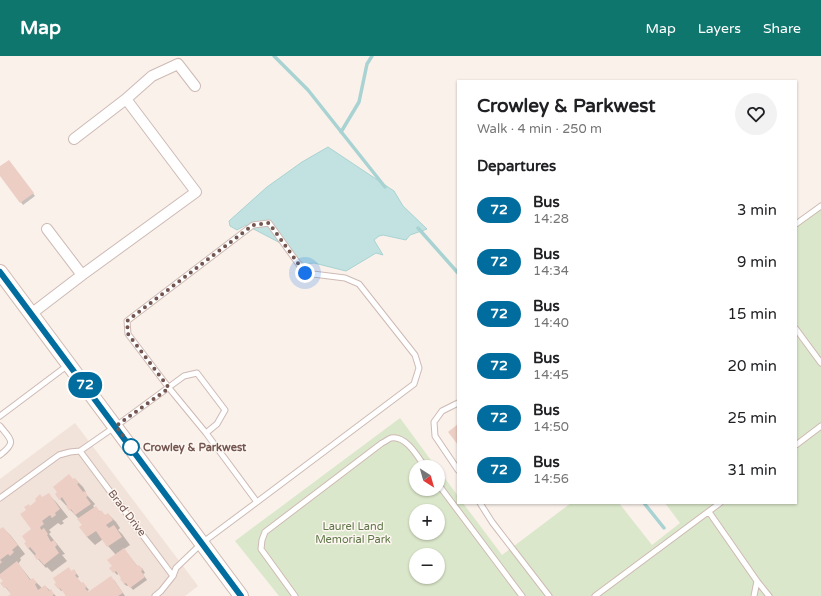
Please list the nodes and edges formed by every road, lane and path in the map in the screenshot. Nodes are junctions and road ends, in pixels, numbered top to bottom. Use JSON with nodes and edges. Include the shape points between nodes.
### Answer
{"nodes":[{"id":1,"x":195,"y":86,"type":"dead end"},
{"id":2,"x":126,"y":99,"type":"junction"},
{"id":3,"x":74,"y":139,"type":"dead end"},
{"id":4,"x":821,"y":206,"type":"edge"},
{"id":5,"x":797,"y":223,"type":"edge"},
{"id":6,"x":47,"y":229,"type":"dead end"},
{"id":7,"x":0,"y":272,"type":"edge"},
{"id":8,"x":82,"y":275,"type":"junction"},
{"id":9,"x":31,"y":314,"type":"junction"},
{"id":10,"x":797,"y":330,"type":"edge"},
{"id":11,"x":821,"y":363,"type":"edge"},
{"id":12,"x":69,"y":365,"type":"junction"},
{"id":13,"x":169,"y":388,"type":"junction"},
{"id":14,"x":457,"y":404,"type":"edge"},
{"id":15,"x":0,"y":416,"type":"edge"},
{"id":16,"x":0,"y":426,"type":"edge"},
{"id":17,"x":116,"y":426,"type":"junction"},
{"id":18,"x":821,"y":426,"type":"edge"},
{"id":19,"x":206,"y":433,"type":"junction"},
{"id":20,"x":797,"y":444,"type":"edge"},
{"id":21,"x":80,"y":451,"type":"junction"},
{"id":22,"x":0,"y":455,"type":"edge"},
{"id":23,"x":420,"y":460,"type":"edge"},
{"id":24,"x":457,"y":469,"type":"edge"},
{"id":25,"x":445,"y":493,"type":"edge"},
{"id":26,"x":0,"y":498,"type":"edge"},
{"id":27,"x":257,"y":502,"type":"junction"},
{"id":28,"x":481,"y":504,"type":"edge"},
{"id":29,"x":719,"y":504,"type":"edge"},
{"id":30,"x":709,"y":512,"type":"junction"},
{"id":31,"x":202,"y":543,"type":"junction"},
{"id":32,"x":173,"y":576,"type":"junction"},
{"id":33,"x":756,"y":581,"type":"junction"},
{"id":34,"x":155,"y":596,"type":"edge"},
{"id":35,"x":241,"y":596,"type":"edge"},
{"id":36,"x":295,"y":596,"type":"edge"},
{"id":37,"x":522,"y":596,"type":"edge"},
{"id":38,"x":550,"y":596,"type":"edge"},
{"id":39,"x":595,"y":596,"type":"edge"},
{"id":40,"x":754,"y":596,"type":"edge"},
{"id":41,"x":769,"y":596,"type":"edge"}],
"edges":[{"from":1,"to":2,"type":"street","via":[[178,64],[152,76]]},
{"from":2,"to":3,"type":"street"},
{"from":2,"to":8,"type":"street","via":[[196,192]]},
{"from":4,"to":5,"type":"lane"},
{"from":6,"to":8,"type":"street"},
{"from":7,"to":9,"type":"main road"},
{"from":8,"to":9,"type":"street"},
{"from":9,"to":12,"type":"main road"},
{"from":10,"to":11,"type":"lane"},
{"from":12,"to":15,"type":"lane"},
{"from":12,"to":17,"type":"main road"},
{"from":13,"to":17,"type":"lane"},
{"from":13,"to":19,"type":"lane"},
{"from":13,"to":19,"type":"lane","via":[[184,376],[197,373],[224,410],[217,424]]},
{"from":13,"to":27,"type":"lane","via":[[128,334],[127,321],[253,225],[269,223],[305,273],[345,278],[359,284],[415,354],[419,368],[414,384]]},
{"from":14,"to":24,"type":"lane","via":[[442,412],[434,422],[435,436]]},
{"from":16,"to":22,"type":"lane","via":[[11,444]]},
{"from":17,"to":21,"type":"lane"},
{"from":17,"to":31,"type":"main road"},
{"from":18,"to":20,"type":"lane"},
{"from":19,"to":27,"type":"lane"},
{"from":21,"to":26,"type":"lane","via":[[59,455]]},
{"from":21,"to":32,"type":"lane","name":"Brad Drive"},
{"from":23,"to":36,"type":"lane","via":[[408,444],[392,438],[265,532],[261,548]]},
{"from":25,"to":37,"type":"lane"},
{"from":27,"to":31,"type":"lane"},
{"from":28,"to":38,"type":"lane"},
{"from":29,"to":30,"type":"lane"},
{"from":30,"to":33,"type":"lane"},
{"from":30,"to":39,"type":"lane"},
{"from":31,"to":32,"type":"lane","via":[[176,568]]},
{"from":31,"to":35,"type":"main road"},
{"from":32,"to":34,"type":"lane"},
{"from":33,"to":40,"type":"lane"},
{"from":33,"to":41,"type":"lane"}]}
